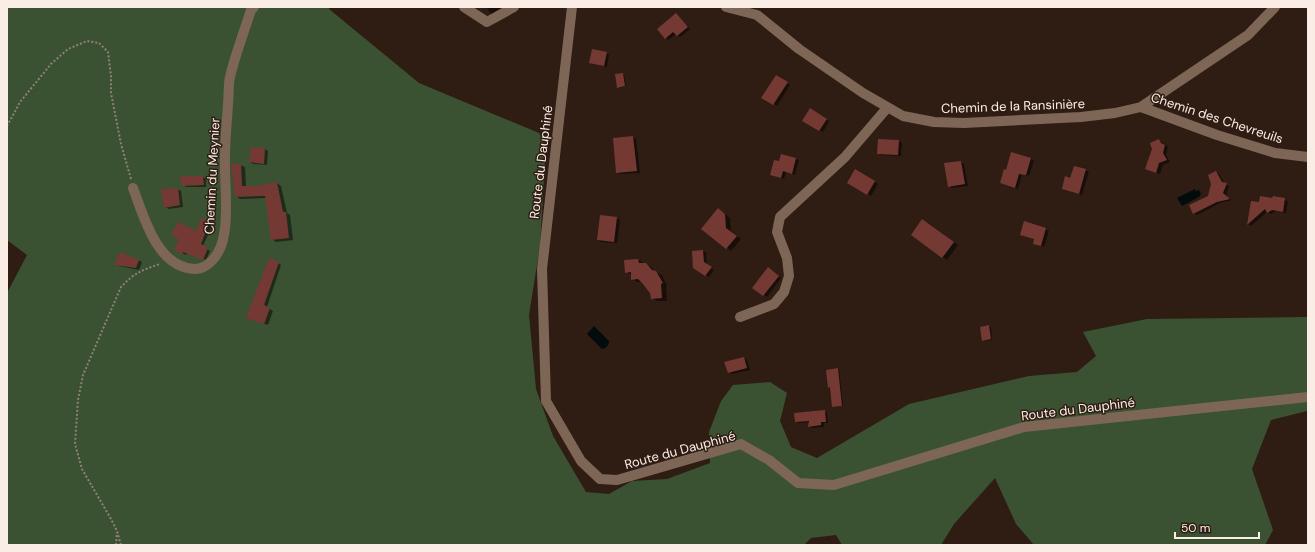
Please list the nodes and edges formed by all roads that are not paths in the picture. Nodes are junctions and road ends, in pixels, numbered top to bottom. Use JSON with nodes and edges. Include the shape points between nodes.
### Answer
{"nodes":[{"id":1,"x":254,"y":7,"type":"edge"},
{"id":2,"x":464,"y":7,"type":"edge"},
{"id":3,"x":514,"y":7,"type":"edge"},
{"id":4,"x":572,"y":7,"type":"edge"},
{"id":5,"x":726,"y":7,"type":"edge"},
{"id":6,"x":1275,"y":7,"type":"edge"},
{"id":7,"x":1141,"y":107,"type":"junction"},
{"id":8,"x":887,"y":108,"type":"junction"},
{"id":9,"x":1308,"y":157,"type":"edge"},
{"id":10,"x":133,"y":188,"type":"road end"},
{"id":11,"x":740,"y":317,"type":"dead end"},
{"id":12,"x":1308,"y":396,"type":"edge"}],
"edges":[{"from":1,"to":10,"type":"street","name":"Chemin du Meynier","via":[[230,78],[225,156],[226,218],[221,246],[216,256],[202,268],[193,269],[177,265],[168,259],[146,223]]},
{"from":2,"to":3,"type":"street","via":[[487,22]]},
{"from":4,"to":12,"type":"street","name":"Route du Dauphiné","via":[[542,269],[546,402],[581,461],[600,479],[617,480],[741,444],[769,460],[798,483],[834,485],[1024,427]]},
{"from":5,"to":8,"type":"street","name":"Chemin de la Ransinière","via":[[756,15],[799,49]]},
{"from":6,"to":7,"type":"street","name":"Chemin de la Ransinière","via":[[1248,35]]},
{"from":7,"to":8,"type":"street","name":"Chemin de la Ransinière","via":[[1081,117],[964,123],[934,122],[903,116]]},
{"from":7,"to":9,"type":"street","name":"Chemin des Chevreuils","via":[[1274,153]]},
{"from":8,"to":11,"type":"street","via":[[845,156],[780,217],[777,232],[787,258],[789,276],[784,292],[774,304]]}]}
